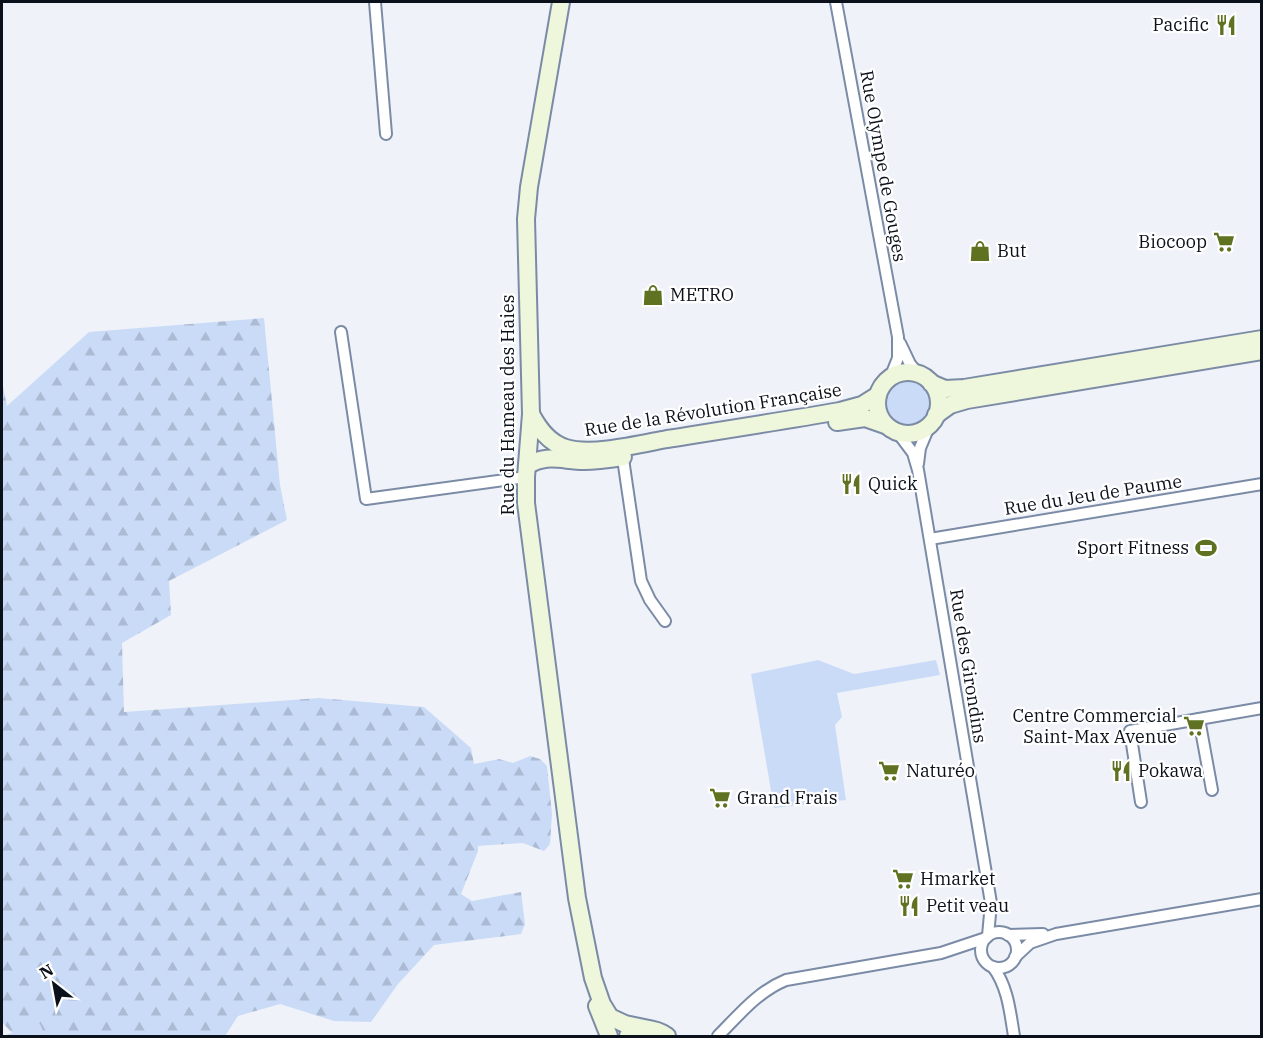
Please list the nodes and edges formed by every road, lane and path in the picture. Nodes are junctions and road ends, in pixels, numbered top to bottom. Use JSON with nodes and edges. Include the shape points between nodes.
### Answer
{"nodes":[{"id":1,"x":375,"y":2,"type":"edge"},
{"id":2,"x":836,"y":2,"type":"edge"},
{"id":3,"x":561,"y":3,"type":"edge"},
{"id":4,"x":386,"y":134,"type":"dead end"},
{"id":5,"x":341,"y":332,"type":"dead end"},
{"id":6,"x":898,"y":337,"type":"junction"},
{"id":7,"x":1262,"y":339,"type":"edge"},
{"id":8,"x":1262,"y":351,"type":"edge"},
{"id":9,"x":890,"y":378,"type":"junction"},
{"id":10,"x":925,"y":379,"type":"junction"},
{"id":11,"x":878,"y":395,"type":"junction"},
{"id":12,"x":531,"y":414,"type":"junction"},
{"id":13,"x":933,"y":420,"type":"junction"},
{"id":14,"x":892,"y":429,"type":"junction"},
{"id":15,"x":625,"y":452,"type":"junction"},
{"id":16,"x":918,"y":470,"type":"junction"},
{"id":17,"x":526,"y":472,"type":"junction"},
{"id":18,"x":1262,"y":484,"type":"edge"},
{"id":19,"x":930,"y":539,"type":"junction"},
{"id":20,"x":665,"y":621,"type":"dead end"},
{"id":21,"x":1262,"y":708,"type":"edge"},
{"id":22,"x":1199,"y":719,"type":"junction"},
{"id":23,"x":1212,"y":790,"type":"dead end"},
{"id":24,"x":1141,"y":802,"type":"dead end"},
{"id":25,"x":1262,"y":900,"type":"edge"},
{"id":26,"x":991,"y":903,"type":"junction"},
{"id":27,"x":1006,"y":934,"type":"junction"},
{"id":28,"x":1056,"y":934,"type":"junction"},
{"id":29,"x":987,"y":937,"type":"junction"},
{"id":30,"x":941,"y":952,"type":"junction"},
{"id":31,"x":983,"y":958,"type":"junction"},
{"id":32,"x":1014,"y":959,"type":"junction"},
{"id":33,"x":993,"y":967,"type":"junction"},
{"id":34,"x":594,"y":981,"type":"junction"},
{"id":35,"x":1007,"y":997,"type":"junction"},
{"id":36,"x":732,"y":1021,"type":"junction"},
{"id":37,"x":649,"y":1029,"type":"junction"},
{"id":38,"x":609,"y":1036,"type":"edge"},
{"id":39,"x":628,"y":1036,"type":"edge"},
{"id":40,"x":667,"y":1036,"type":"edge"},
{"id":41,"x":711,"y":1036,"type":"edge"},
{"id":42,"x":718,"y":1036,"type":"edge"},
{"id":43,"x":1014,"y":1036,"type":"edge"}],
"edges":[{"from":1,"to":4,"type":"street"},
{"from":2,"to":6,"type":"street","name":"Rue Olympe de Gouges"},
{"from":3,"to":12,"type":"street","name":"Rue du Hameau des Haies","via":[[526,219]]},
{"from":5,"to":17,"type":"street","via":[[366,499]]},
{"from":6,"to":9,"type":"street","name":"Rue Olympe de Gouges","via":[[898,358]]},
{"from":6,"to":10,"type":"street","name":"Rue Olympe de Gouges","via":[[907,357]]},
{"from":7,"to":10,"type":"street","via":[[964,388],[945,389]]},
{"from":8,"to":13,"type":"street","via":[[960,401]]},
{"from":9,"to":10,"type":"street","via":[[906,373]]},
{"from":9,"to":11,"type":"street"},
{"from":10,"to":13,"type":"street","via":[[938,400]]},
{"from":11,"to":14,"type":"street","via":[[877,409]]},
{"from":11,"to":15,"type":"street","name":"Rue de la Révolution Française","via":[[848,410]]},
{"from":12,"to":15,"type":"street","name":"Rue de la Révolution Française","via":[[545,435],[567,448]]},
{"from":12,"to":17,"type":"street","name":"Rue du Hameau des Haies"},
{"from":13,"to":14,"type":"street","via":[[914,434]]},
{"from":13,"to":16,"type":"street","name":"Rue des Girondins","via":[[920,448]]},
{"from":14,"to":15,"type":"street","name":"Rue de la Révolution Française","via":[[875,420],[859,418]]},
{"from":14,"to":16,"type":"street","name":"Rue des Girondins","via":[[913,453]]},
{"from":15,"to":17,"type":"street","via":[[585,461],[538,460]]},
{"from":15,"to":20,"type":"street","via":[[641,581]]},
{"from":16,"to":19,"type":"street","name":"Rue des Girondins"},
{"from":17,"to":34,"type":"street","name":"Rue du Hameau des Haies","via":[[526,503],[576,891]]},
{"from":18,"to":19,"type":"street","name":"Rue du Jeu de Paume"},
{"from":19,"to":26,"type":"street","name":"Rue des Girondins"},
{"from":21,"to":22,"type":"street"},
{"from":22,"to":23,"type":"street"},
{"from":22,"to":24,"type":"street","via":[[1130,730]]},
{"from":25,"to":28,"type":"street"},
{"from":26,"to":27,"type":"street","name":"Rue des Girondins"},
{"from":26,"to":29,"type":"street","name":"Rue des Girondins"},
{"from":27,"to":28,"type":"street"},
{"from":27,"to":29,"type":"street"},
{"from":27,"to":32,"type":"street","via":[[1015,943]]},
{"from":28,"to":32,"type":"street","via":[[1030,944]]},
{"from":29,"to":30,"type":"street"},
{"from":29,"to":31,"type":"street"},
{"from":30,"to":31,"type":"street"},
{"from":30,"to":36,"type":"street","via":[[786,980],[761,993]]},
{"from":31,"to":33,"type":"street"},
{"from":32,"to":33,"type":"street","via":[[1003,967]]},
{"from":32,"to":35,"type":"street","via":[[1007,980]]},
{"from":33,"to":35,"type":"street"},
{"from":34,"to":37,"type":"street","name":"Rue du Hameau des Haies","via":[[610,1017]]},
{"from":34,"to":38,"type":"street","name":"Rue du Hameau des Haies","via":[[598,1013]]},
{"from":35,"to":43,"type":"street"},
{"from":36,"to":41,"type":"street"},
{"from":36,"to":42,"type":"street"},
{"from":37,"to":39,"type":"street"},
{"from":37,"to":40,"type":"street","name":"Rue du Hameau des Haies"}]}
